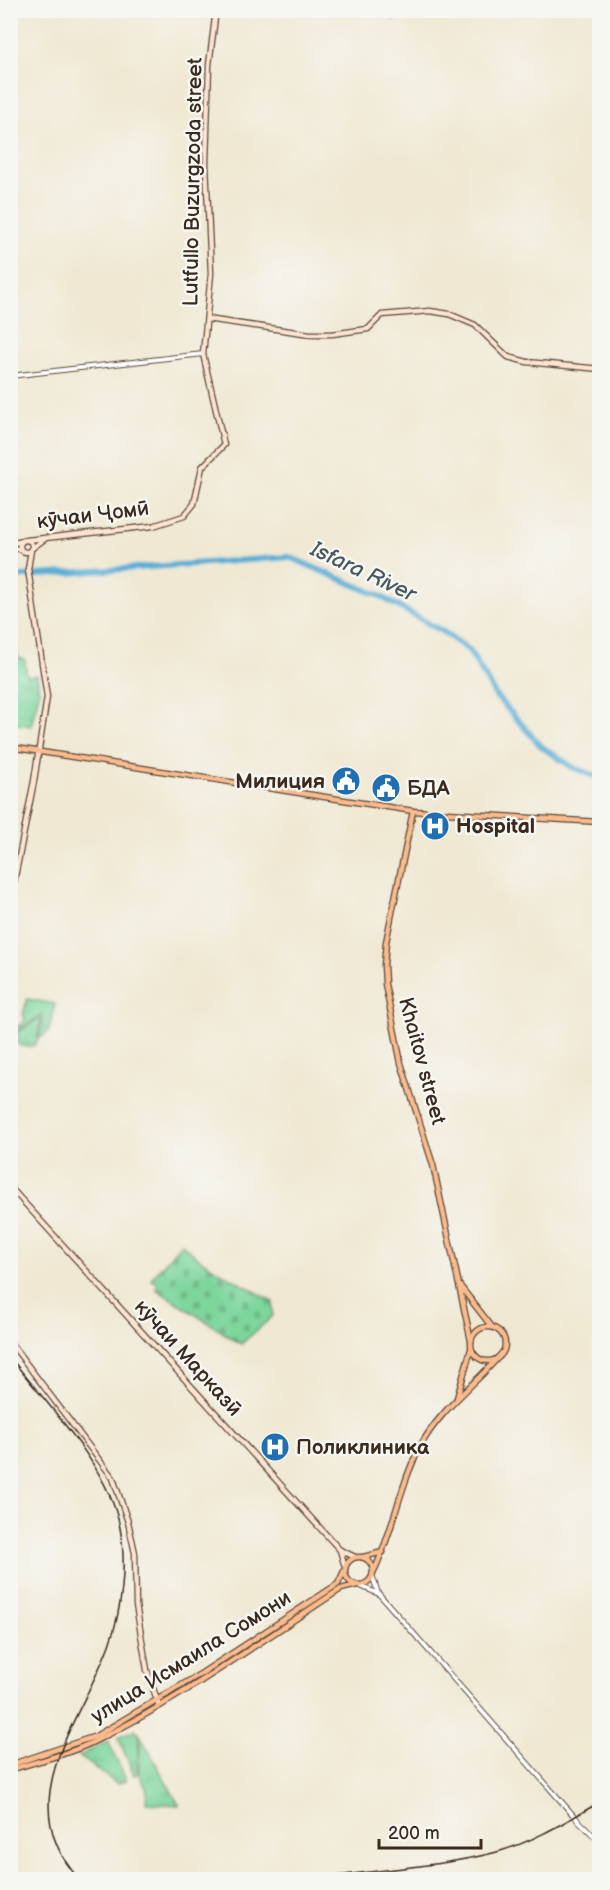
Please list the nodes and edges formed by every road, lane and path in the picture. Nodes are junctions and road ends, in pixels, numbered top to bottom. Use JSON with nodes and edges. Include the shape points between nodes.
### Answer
{"nodes":[{"id":1,"x":216,"y":10,"type":"edge"},
{"id":2,"x":207,"y":319,"type":"junction"},
{"id":3,"x":203,"y":354,"type":"junction"},
{"id":4,"x":600,"y":369,"type":"edge"},
{"id":5,"x":10,"y":376,"type":"edge"},
{"id":6,"x":224,"y":445,"type":"joint"},
{"id":7,"x":47,"y":538,"type":"junction"},
{"id":8,"x":25,"y":540,"type":"junction"},
{"id":9,"x":10,"y":546,"type":"edge"},
{"id":10,"x":31,"y":549,"type":"junction"},
{"id":11,"x":21,"y":550,"type":"junction"},
{"id":12,"x":28,"y":567,"type":"junction"},
{"id":13,"x":10,"y":747,"type":"edge"},
{"id":14,"x":38,"y":751,"type":"junction"},
{"id":15,"x":413,"y":811,"type":"junction"},
{"id":16,"x":600,"y":822,"type":"edge"},
{"id":17,"x":10,"y":902,"type":"edge"},
{"id":18,"x":10,"y":1187,"type":"edge"},
{"id":19,"x":458,"y":1284,"type":"junction"},
{"id":20,"x":492,"y":1327,"type":"junction"},
{"id":21,"x":471,"y":1341,"type":"junction"},
{"id":22,"x":10,"y":1342,"type":"edge"},
{"id":23,"x":471,"y":1349,"type":"junction"},
{"id":24,"x":502,"y":1353,"type":"junction"},
{"id":25,"x":458,"y":1398,"type":"junction"},
{"id":26,"x":340,"y":1550,"type":"junction"},
{"id":27,"x":383,"y":1552,"type":"junction"},
{"id":28,"x":355,"y":1557,"type":"junction"},
{"id":29,"x":363,"y":1557,"type":"junction"},
{"id":30,"x":345,"y":1569,"type":"junction"},
{"id":31,"x":372,"y":1574,"type":"junction"},
{"id":32,"x":358,"y":1585,"type":"junction"},
{"id":33,"x":379,"y":1594,"type":"junction"},
{"id":34,"x":158,"y":1703,"type":"junction"},
{"id":35,"x":10,"y":1765,"type":"edge"},
{"id":36,"x":10,"y":1770,"type":"edge"},
{"id":37,"x":600,"y":1842,"type":"edge"}],
"edges":[{"from":1,"to":2,"type":"main road","name":"Lutfullo Buzurgzoda street","via":[[209,65],[206,164],[211,258]]},
{"from":2,"to":3,"type":"main road","name":"Lutfullo Buzurgzoda street"},
{"from":2,"to":4,"type":"main road","via":[[332,334],[368,329],[382,315],[430,311],[475,325],[508,357]]},
{"from":3,"to":5,"type":"street"},
{"from":3,"to":6,"type":"main road","name":"Lutfullo Buzurgzoda street"},
{"from":6,"to":7,"type":"main road","name":"кӯчаи Ҷомӣ","via":[[202,467],[194,504],[184,516],[153,526]]},
{"from":7,"to":8,"type":"main road","name":"кӯчаи Ҷомӣ"},
{"from":7,"to":10,"type":"main road"},
{"from":8,"to":9,"type":"main road","name":"кӯчаи Ҷомӣ"},
{"from":8,"to":10,"type":"main road","via":[[32,544]]},
{"from":8,"to":11,"type":"main road"},
{"from":9,"to":11,"type":"main road"},
{"from":10,"to":11,"type":"main road"},
{"from":10,"to":12,"type":"main road"},
{"from":11,"to":12,"type":"main road"},
{"from":12,"to":14,"type":"main road","via":[[47,697]]},
{"from":13,"to":14,"type":"main road"},
{"from":14,"to":15,"type":"main road"},
{"from":14,"to":17,"type":"main road"},
{"from":15,"to":16,"type":"main road"},
{"from":15,"to":19,"type":"main road","name":"Khaitov street","via":[[386,942],[385,984],[401,1063],[433,1165]]},
{"from":18,"to":26,"type":"main road","name":"кӯчаи Марказӣ"},
{"from":19,"to":20,"type":"main road"},
{"from":19,"to":21,"type":"main road","name":"Khaitov street"},
{"from":20,"to":21,"type":"main road","via":[[481,1328]]},
{"from":20,"to":24,"type":"main road","via":[[503,1336]]},
{"from":21,"to":23,"type":"main road"},
{"from":22,"to":34,"type":"main road","via":[[113,1478],[135,1553],[136,1605],[147,1670]]},
{"from":23,"to":24,"type":"main road","via":[[483,1360],[494,1360]]},
{"from":23,"to":25,"type":"main road"},
{"from":24,"to":25,"type":"main road"},
{"from":25,"to":27,"type":"main road","via":[[420,1446]]},
{"from":26,"to":28,"type":"main road"},
{"from":26,"to":30,"type":"main road"},
{"from":27,"to":29,"type":"main road"},
{"from":27,"to":31,"type":"main road"},
{"from":28,"to":29,"type":"main road"},
{"from":28,"to":30,"type":"main road"},
{"from":29,"to":31,"type":"main road","via":[[370,1562]]},
{"from":30,"to":32,"type":"main road","via":[[350,1582]]},
{"from":30,"to":34,"type":"main road","name":"улица Исмаила Сомони","via":[[338,1584]]},
{"from":31,"to":32,"type":"main road","via":[[367,1583]]},
{"from":31,"to":33,"type":"street"},
{"from":32,"to":33,"type":"street"},
{"from":32,"to":34,"type":"main road","via":[[341,1589]]},
{"from":33,"to":37,"type":"street"},
{"from":34,"to":35,"type":"main road","name":"улица Исмаила Сомони","via":[[96,1736]]},
{"from":34,"to":36,"type":"main road","via":[[85,1746]]}]}
